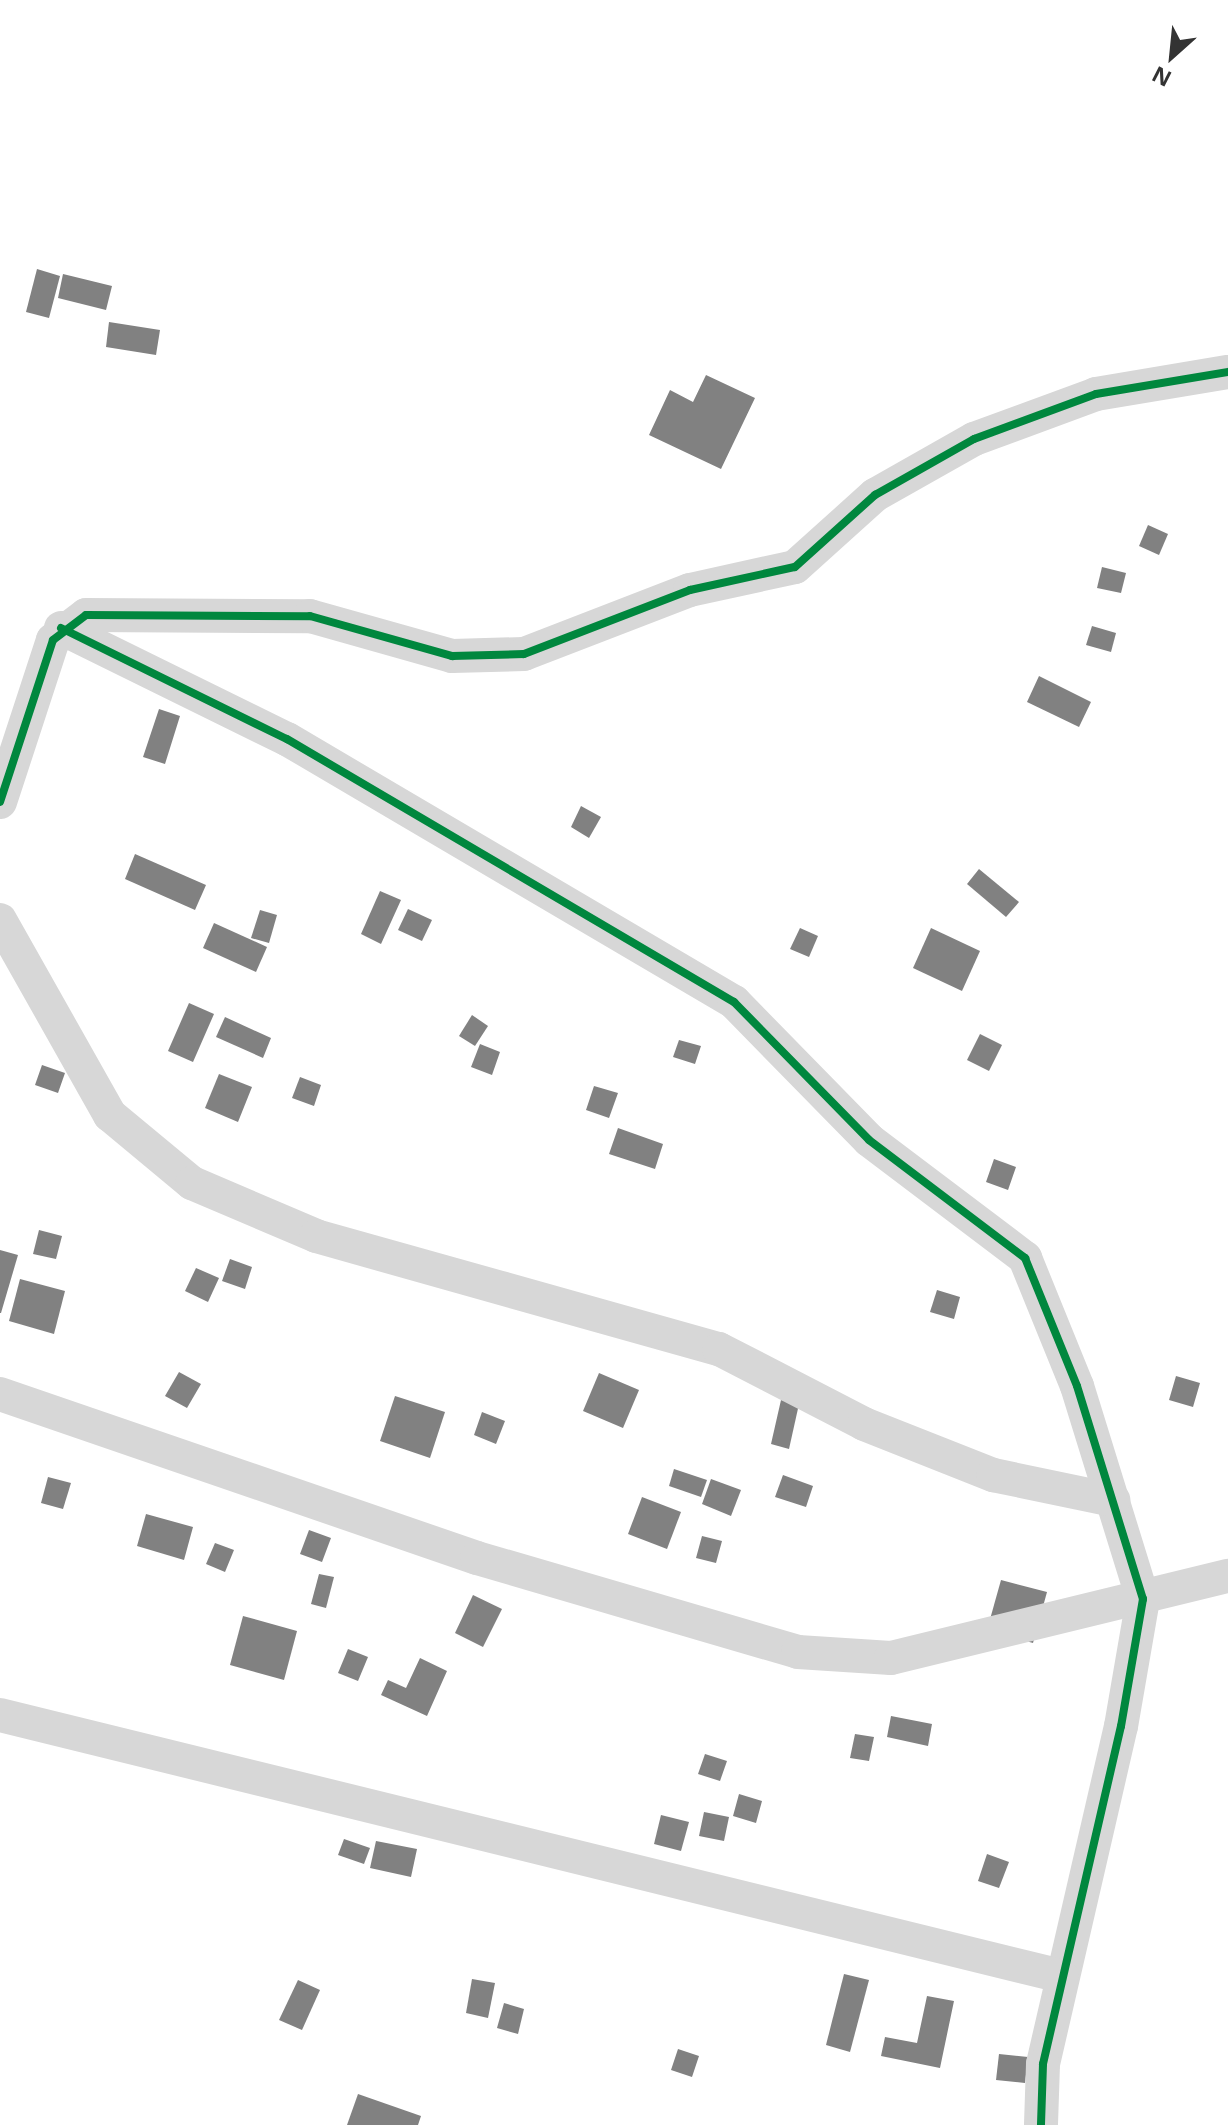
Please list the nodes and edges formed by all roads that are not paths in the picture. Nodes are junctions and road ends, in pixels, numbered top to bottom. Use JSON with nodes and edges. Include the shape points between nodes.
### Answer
{"nodes":[{"id":1,"x":1228,"y":372,"type":"edge"},
{"id":2,"x":61,"y":628,"type":"junction"},
{"id":3,"x":0,"y":802,"type":"edge"},
{"id":4,"x":0,"y":920,"type":"edge"},
{"id":5,"x":0,"y":1394,"type":"edge"},
{"id":6,"x":1113,"y":1500,"type":"junction"},
{"id":7,"x":1228,"y":1576,"type":"edge"},
{"id":8,"x":1143,"y":1599,"type":"junction"},
{"id":9,"x":0,"y":1715,"type":"edge"},
{"id":10,"x":1061,"y":1976,"type":"junction"},
{"id":11,"x":1041,"y":2125,"type":"edge"}],
"edges":[{"from":1,"to":2,"type":"street","via":[[1096,394],[974,439],[875,495],[795,567],[690,590],[524,654],[452,656],[310,616],[86,615]]},
{"from":2,"to":3,"type":"street"},
{"from":2,"to":6,"type":"street","via":[[287,739],[754,1016],[869,1140],[1025,1258]]},
{"from":4,"to":6,"type":"street","via":[[110,1115],[192,1183],[316,1236],[719,1349],[864,1424],[993,1475]]},
{"from":5,"to":8,"type":"street","via":[[477,1558],[798,1652],[891,1658]]},
{"from":6,"to":8,"type":"street"},
{"from":7,"to":8,"type":"street"},
{"from":8,"to":10,"type":"street","via":[[1121,1726]]},
{"from":9,"to":10,"type":"street"},
{"from":10,"to":11,"type":"street","via":[[1043,2064]]}]}
